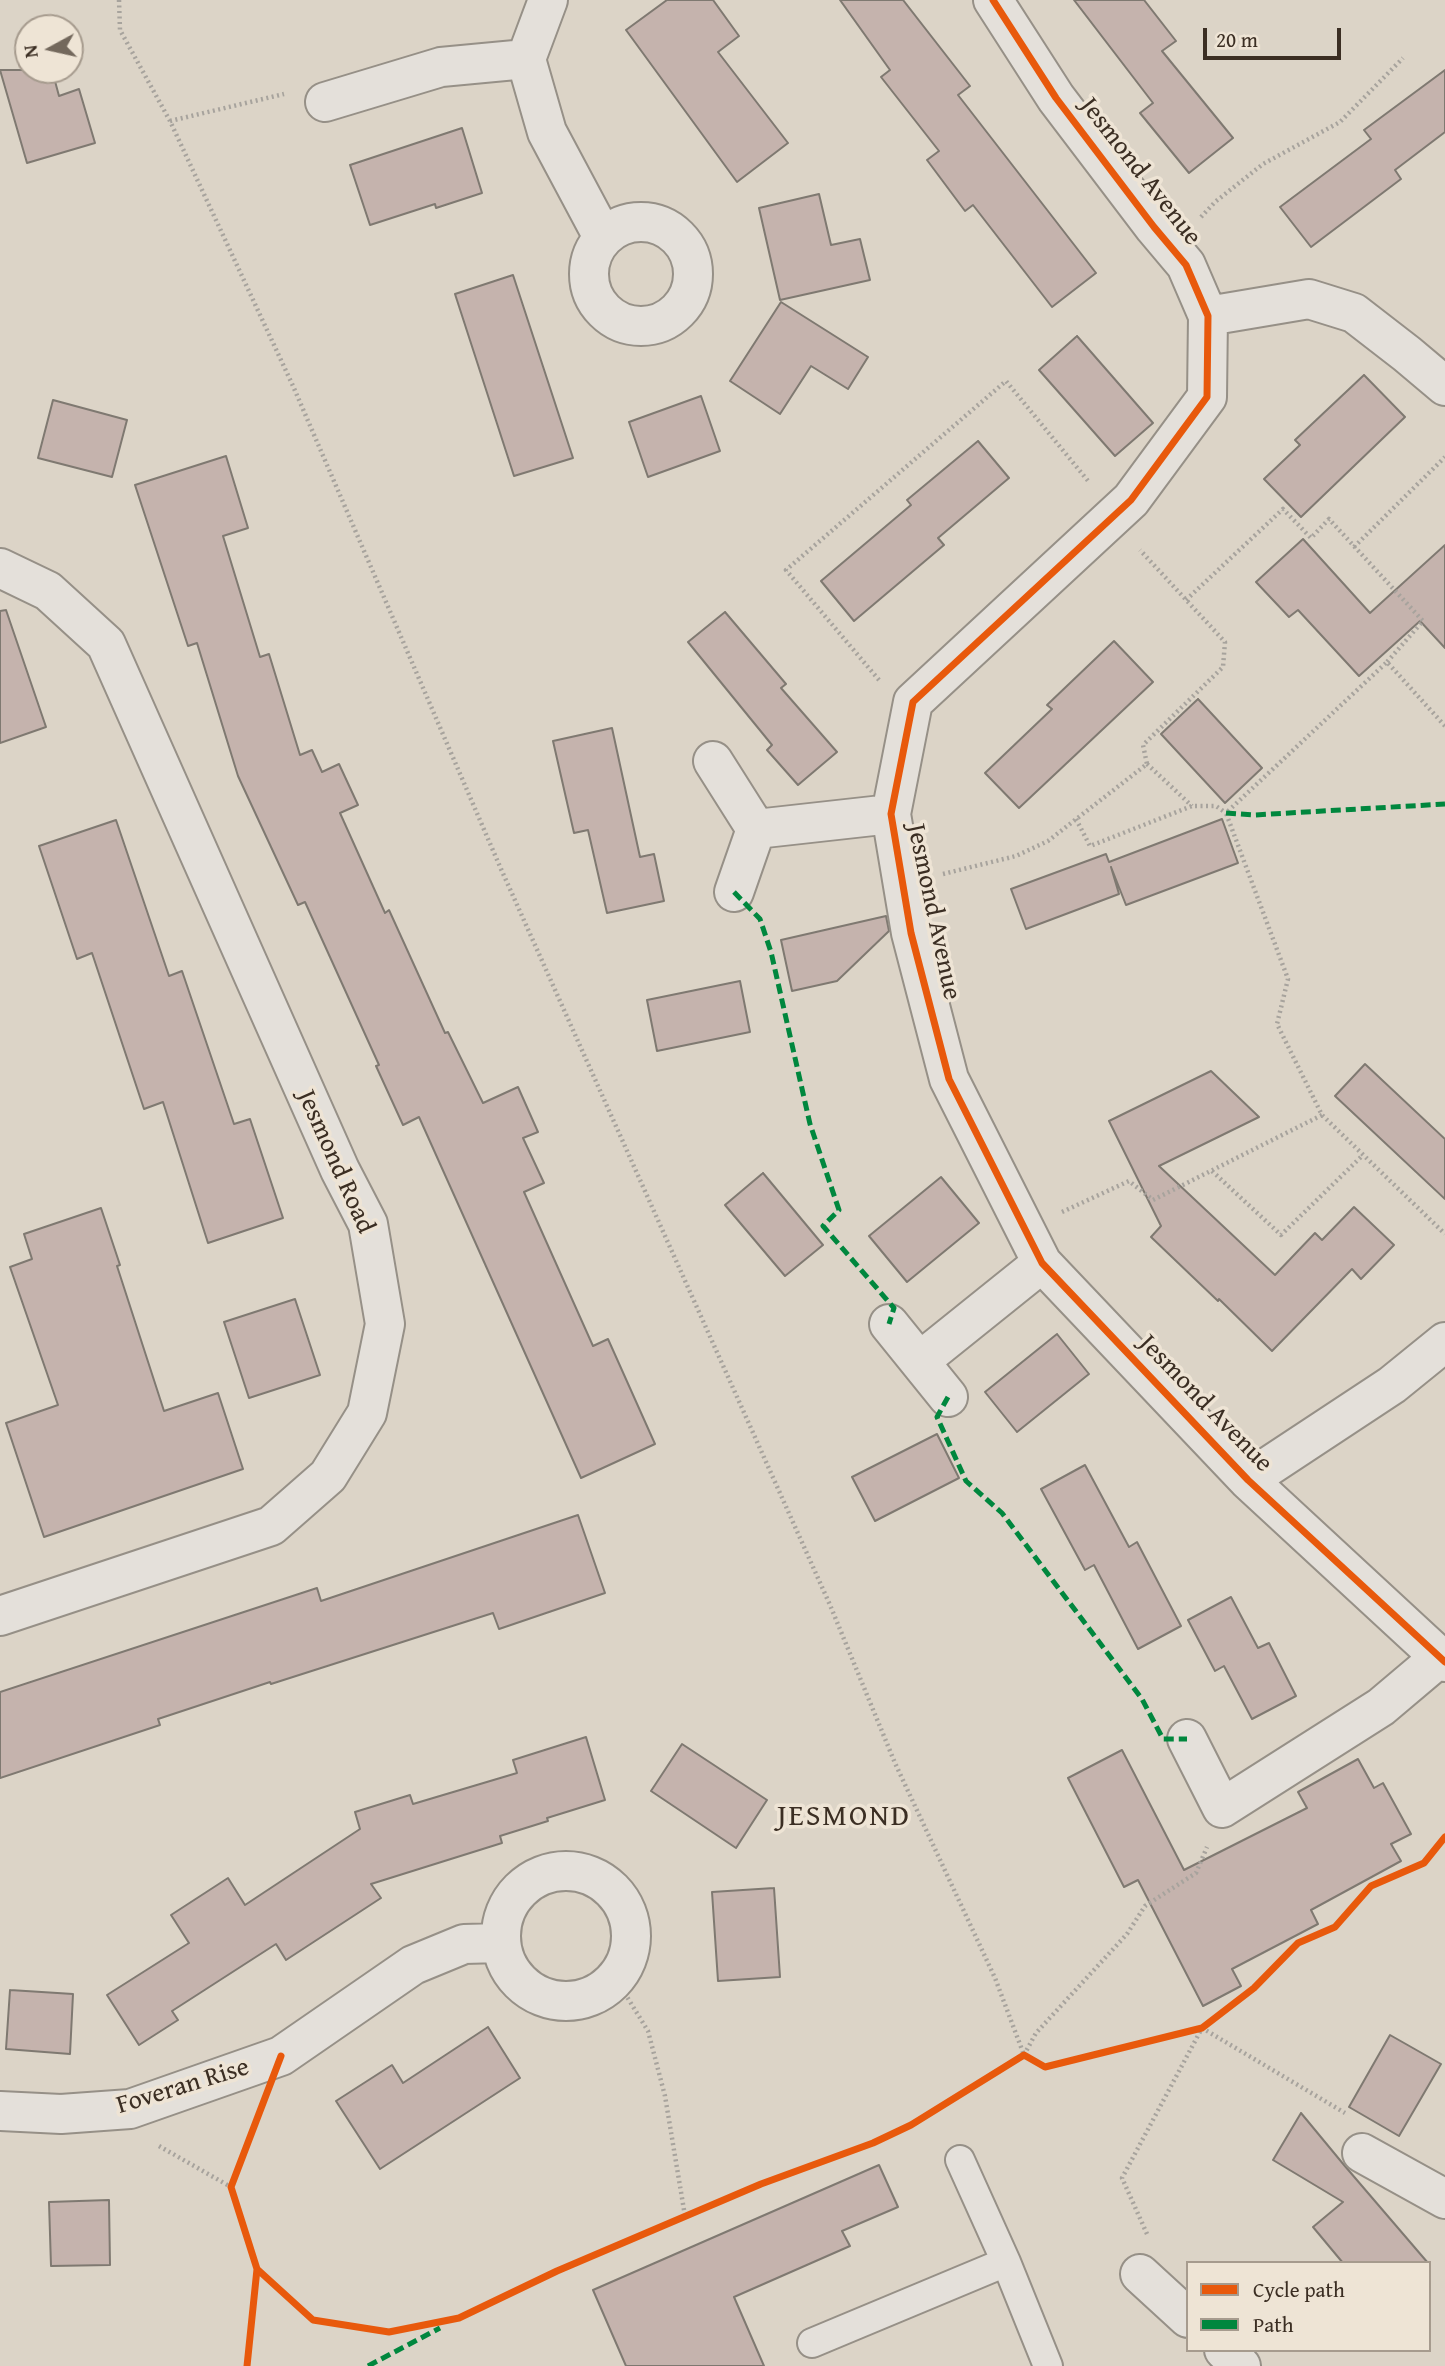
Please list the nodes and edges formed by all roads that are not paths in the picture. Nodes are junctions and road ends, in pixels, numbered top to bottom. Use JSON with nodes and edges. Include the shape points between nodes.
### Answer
{"nodes":[{"id":1,"x":548,"y":0,"type":"edge"},
{"id":2,"x":993,"y":0,"type":"edge"},
{"id":3,"x":526,"y":59,"type":"junction"},
{"id":4,"x":325,"y":102,"type":"road end"},
{"id":5,"x":603,"y":237,"type":"dead end"},
{"id":6,"x":1208,"y":316,"type":"junction"},
{"id":7,"x":1445,"y":386,"type":"edge"},
{"id":8,"x":0,"y":568,"type":"edge"},
{"id":9,"x":713,"y":761,"type":"dead end"},
{"id":10,"x":891,"y":814,"type":"junction"},
{"id":11,"x":757,"y":829,"type":"junction"},
{"id":12,"x":734,"y":892,"type":"dead end"},
{"id":13,"x":1042,"y":1263,"type":"junction"},
{"id":14,"x":889,"y":1324,"type":"dead end"},
{"id":15,"x":1445,"y":1342,"type":"edge"},
{"id":16,"x":920,"y":1362,"type":"junction"},
{"id":17,"x":947,"y":1397,"type":"dead end"},
{"id":18,"x":1248,"y":1480,"type":"junction"},
{"id":19,"x":0,"y":1616,"type":"edge"},
{"id":20,"x":1442,"y":1660,"type":"edge"},
{"id":21,"x":1187,"y":1739,"type":"dead end"},
{"id":22,"x":500,"y":1943,"type":"junction"},
{"id":23,"x":0,"y":2111,"type":"edge"},
{"id":24,"x":1362,"y":2152,"type":"road end"},
{"id":25,"x":960,"y":2160,"type":"dead end"},
{"id":26,"x":1445,"y":2199,"type":"edge"},
{"id":27,"x":1006,"y":2262,"type":"junction"},
{"id":28,"x":1140,"y":2274,"type":"road end"},
{"id":29,"x":1186,"y":2316,"type":"edge"},
{"id":30,"x":813,"y":2343,"type":"dead end"},
{"id":31,"x":1048,"y":2366,"type":"edge"}],
"edges":[{"from":1,"to":3,"type":"street"},
{"from":2,"to":6,"type":"street","name":"Jesmond Avenue","via":[[1056,98],[1186,265]]},
{"from":3,"to":4,"type":"street","via":[[441,67]]},
{"from":3,"to":5,"type":"street","via":[[547,132]]},
{"from":6,"to":7,"type":"street","via":[[1309,299],[1354,313]]},
{"from":6,"to":10,"type":"street","name":"Jesmond Avenue","via":[[1207,397],[1131,500],[913,702]]},
{"from":8,"to":19,"type":"street","name":"Jesmond Road","via":[[48,591],[106,644],[368,1224],[385,1324],[367,1413],[328,1476],[271,1527]]},
{"from":9,"to":11,"type":"street"},
{"from":10,"to":11,"type":"street","name":"Jesmond Avenue"},
{"from":10,"to":13,"type":"street","name":"Jesmond Avenue","via":[[911,933],[948,1079]]},
{"from":11,"to":12,"type":"street"},
{"from":13,"to":16,"type":"street"},
{"from":13,"to":18,"type":"street","name":"Jesmond Avenue"},
{"from":14,"to":16,"type":"street"},
{"from":15,"to":18,"type":"street","via":[[1392,1385]]},
{"from":16,"to":17,"type":"street"},
{"from":18,"to":20,"type":"street","name":"Jesmond Avenue"},
{"from":20,"to":21,"type":"street","name":"Jesmond Avenue","via":[[1381,1707],[1222,1808]]},
{"from":22,"to":22,"type":"street","via":[[510,1902],[525,1885],[543,1874],[565,1870],[586,1873],[605,1883],[620,1899],[632,1940],[616,1979],[596,1995],[571,2002],[546,1999],[524,1987],[509,1967]]},
{"from":22,"to":23,"type":"street","name":"Foveran Rise","via":[[464,1944],[413,1965],[281,2056],[130,2109],[61,2114]]},
{"from":24,"to":26,"type":"street"},
{"from":25,"to":27,"type":"lane"},
{"from":27,"to":30,"type":"lane"},
{"from":27,"to":31,"type":"lane"},
{"from":28,"to":29,"type":"street"}]}
